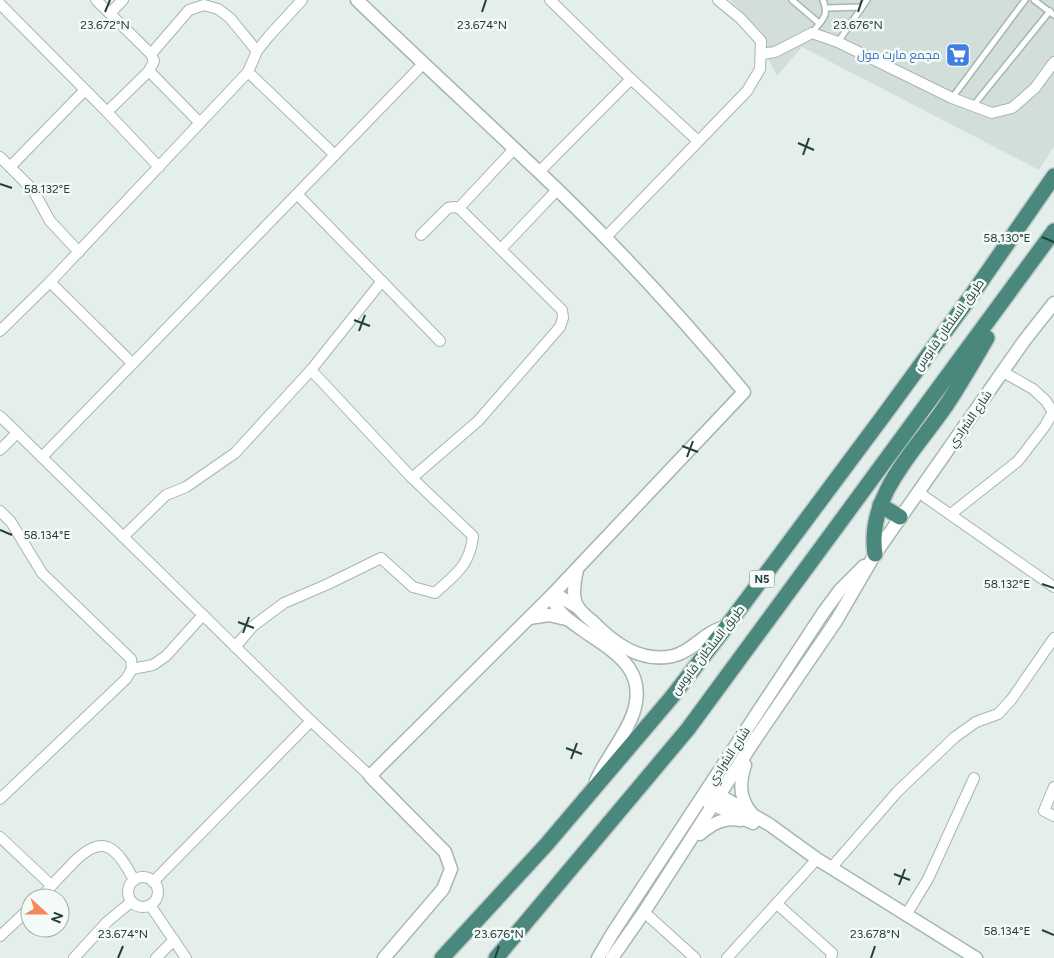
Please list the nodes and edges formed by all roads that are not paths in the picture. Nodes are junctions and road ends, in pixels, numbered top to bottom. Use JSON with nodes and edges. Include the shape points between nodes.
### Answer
{"nodes":[{"id":1,"x":96,"y":0,"type":"edge"},
{"id":2,"x":123,"y":0,"type":"edge"},
{"id":3,"x":302,"y":0,"type":"edge"},
{"id":4,"x":357,"y":0,"type":"edge"},
{"id":5,"x":550,"y":0,"type":"edge"},
{"id":6,"x":718,"y":0,"type":"edge"},
{"id":7,"x":792,"y":0,"type":"edge"},
{"id":8,"x":824,"y":0,"type":"edge"},
{"id":9,"x":867,"y":0,"type":"edge"},
{"id":10,"x":1025,"y":0,"type":"edge"},
{"id":11,"x":1034,"y":0,"type":"edge"},
{"id":12,"x":0,"y":4,"type":"edge"},
{"id":13,"x":862,"y":7,"type":"junction"},
{"id":14,"x":827,"y":8,"type":"junction"},
{"id":15,"x":110,"y":13,"type":"junction"},
{"id":16,"x":1052,"y":13,"type":"edge"},
{"id":17,"x":819,"y":23,"type":"junction"},
{"id":18,"x":812,"y":33,"type":"junction"},
{"id":19,"x":838,"y":42,"type":"junction"},
{"id":20,"x":257,"y":50,"type":"junction"},
{"id":21,"x":151,"y":54,"type":"junction"},
{"id":22,"x":760,"y":54,"type":"junction"},
{"id":23,"x":1054,"y":62,"type":"edge"},
{"id":24,"x":423,"y":64,"type":"junction"},
{"id":25,"x":149,"y":71,"type":"junction"},
{"id":26,"x":248,"y":72,"type":"junction"},
{"id":27,"x":631,"y":79,"type":"junction"},
{"id":28,"x":86,"y":90,"type":"junction"},
{"id":29,"x":952,"y":98,"type":"junction"},
{"id":30,"x":973,"y":107,"type":"junction"},
{"id":31,"x":107,"y":112,"type":"junction"},
{"id":32,"x":200,"y":124,"type":"junction"},
{"id":33,"x":698,"y":141,"type":"junction"},
{"id":34,"x":514,"y":149,"type":"junction"},
{"id":35,"x":335,"y":155,"type":"junction"},
{"id":36,"x":0,"y":157,"type":"edge"},
{"id":37,"x":10,"y":167,"type":"junction"},
{"id":38,"x":159,"y":167,"type":"junction"},
{"id":39,"x":539,"y":172,"type":"junction"},
{"id":40,"x":1054,"y":176,"type":"edge"},
{"id":41,"x":557,"y":190,"type":"junction"},
{"id":42,"x":297,"y":194,"type":"junction"},
{"id":43,"x":459,"y":208,"type":"junction"},
{"id":44,"x":1054,"y":231,"type":"edge"},
{"id":45,"x":421,"y":235,"type":"dead end"},
{"id":46,"x":605,"y":238,"type":"junction"},
{"id":47,"x":501,"y":250,"type":"junction"},
{"id":48,"x":79,"y":252,"type":"junction"},
{"id":49,"x":1033,"y":261,"type":"junction"},
{"id":50,"x":382,"y":281,"type":"junction"},
{"id":51,"x":50,"y":282,"type":"junction"},
{"id":52,"x":1054,"y":303,"type":"edge"},
{"id":53,"x":1,"y":327,"type":"edge"},
{"id":54,"x":440,"y":340,"type":"dead end"},
{"id":55,"x":132,"y":364,"type":"junction"},
{"id":56,"x":311,"y":370,"type":"junction"},
{"id":57,"x":1003,"y":372,"type":"junction"},
{"id":58,"x":1054,"y":412,"type":"edge"},
{"id":59,"x":0,"y":416,"type":"edge"},
{"id":60,"x":17,"y":433,"type":"junction"},
{"id":61,"x":0,"y":450,"type":"edge"},
{"id":62,"x":42,"y":457,"type":"junction"},
{"id":63,"x":412,"y":478,"type":"junction"},
{"id":64,"x":918,"y":492,"type":"junction"},
{"id":65,"x":880,"y":505,"type":"junction"},
{"id":66,"x":0,"y":511,"type":"edge"},
{"id":67,"x":951,"y":514,"type":"junction"},
{"id":68,"x":900,"y":517,"type":"junction"},
{"id":69,"x":123,"y":537,"type":"junction"},
{"id":70,"x":872,"y":558,"type":"junction"},
{"id":71,"x":576,"y":569,"type":"junction"},
{"id":72,"x":1054,"y":587,"type":"edge"},
{"id":73,"x":552,"y":595,"type":"junction"},
{"id":74,"x":577,"y":607,"type":"junction"},
{"id":75,"x":203,"y":615,"type":"junction"},
{"id":76,"x":529,"y":618,"type":"junction"},
{"id":77,"x":566,"y":619,"type":"junction"},
{"id":78,"x":727,"y":626,"type":"junction"},
{"id":79,"x":1054,"y":638,"type":"edge"},
{"id":80,"x":236,"y":647,"type":"junction"},
{"id":81,"x":132,"y":669,"type":"junction"},
{"id":82,"x":311,"y":721,"type":"junction"},
{"id":83,"x":754,"y":742,"type":"junction"},
{"id":84,"x":370,"y":776,"type":"junction"},
{"id":85,"x":974,"y":778,"type":"dead end"},
{"id":86,"x":1054,"y":787,"type":"edge"},
{"id":87,"x":592,"y":791,"type":"junction"},
{"id":88,"x":704,"y":793,"type":"junction"},
{"id":89,"x":0,"y":799,"type":"edge"},
{"id":90,"x":717,"y":801,"type":"junction"},
{"id":91,"x":1054,"y":816,"type":"edge"},
{"id":92,"x":751,"y":818,"type":"junction"},
{"id":93,"x":0,"y":837,"type":"edge"},
{"id":94,"x":686,"y":848,"type":"junction"},
{"id":95,"x":817,"y":859,"type":"junction"},
{"id":96,"x":831,"y":868,"type":"junction"},
{"id":97,"x":134,"y":880,"type":"junction"},
{"id":98,"x":154,"y":882,"type":"junction"},
{"id":99,"x":51,"y":885,"type":"junction"},
{"id":100,"x":49,"y":888,"type":"edge"},
{"id":101,"x":131,"y":902,"type":"junction"},
{"id":102,"x":776,"y":904,"type":"junction"},
{"id":103,"x":150,"y":906,"type":"junction"},
{"id":104,"x":644,"y":912,"type":"junction"},
{"id":105,"x":906,"y":915,"type":"junction"},
{"id":106,"x":20,"y":917,"type":"edge"},
{"id":107,"x":0,"y":936,"type":"edge"},
{"id":108,"x":174,"y":940,"type":"junction"},
{"id":109,"x":74,"y":958,"type":"edge"},
{"id":110,"x":156,"y":958,"type":"edge"},
{"id":111,"x":186,"y":958,"type":"edge"},
{"id":112,"x":384,"y":958,"type":"edge"},
{"id":113,"x":442,"y":958,"type":"edge"},
{"id":114,"x":496,"y":958,"type":"edge"},
{"id":115,"x":598,"y":958,"type":"edge"},
{"id":116,"x":612,"y":958,"type":"edge"},
{"id":117,"x":695,"y":958,"type":"edge"},
{"id":118,"x":727,"y":958,"type":"edge"},
{"id":119,"x":831,"y":958,"type":"edge"},
{"id":120,"x":976,"y":958,"type":"edge"}],
"edges":[{"from":1,"to":15,"type":"street"},
{"from":2,"to":15,"type":"street"},
{"from":3,"to":20,"type":"street"},
{"from":4,"to":24,"type":"street"},
{"from":5,"to":27,"type":"street"},
{"from":6,"to":22,"type":"street","via":[[761,41]]},
{"from":7,"to":17,"type":"lane"},
{"from":8,"to":14,"type":"lane"},
{"from":9,"to":13,"type":"lane"},
{"from":10,"to":29,"type":"lane"},
{"from":11,"to":16,"type":"lane"},
{"from":12,"to":28,"type":"street"},
{"from":13,"to":14,"type":"lane"},
{"from":13,"to":19,"type":"lane"},
{"from":14,"to":17,"type":"lane"},
{"from":15,"to":21,"type":"street"},
{"from":16,"to":30,"type":"lane"},
{"from":17,"to":18,"type":"lane"},
{"from":18,"to":19,"type":"street"},
{"from":18,"to":22,"type":"street","via":[[775,52]]},
{"from":19,"to":29,"type":"street"},
{"from":20,"to":21,"type":"street","via":[[230,18],[204,4],[189,10]]},
{"from":20,"to":26,"type":"street"},
{"from":21,"to":25,"type":"street","via":[[154,61]]},
{"from":22,"to":33,"type":"street","via":[[760,68],[747,91]]},
{"from":23,"to":30,"type":"street","via":[[1035,88],[1012,108],[992,113]]},
{"from":24,"to":34,"type":"street"},
{"from":24,"to":35,"type":"street"},
{"from":25,"to":31,"type":"street"},
{"from":25,"to":32,"type":"street"},
{"from":26,"to":32,"type":"street"},
{"from":26,"to":35,"type":"street"},
{"from":27,"to":33,"type":"street"},
{"from":27,"to":39,"type":"street"},
{"from":28,"to":31,"type":"street"},
{"from":28,"to":37,"type":"street"},
{"from":29,"to":30,"type":"street"},
{"from":31,"to":38,"type":"street"},
{"from":32,"to":38,"type":"street"},
{"from":33,"to":46,"type":"street"},
{"from":34,"to":39,"type":"street"},
{"from":34,"to":43,"type":"street"},
{"from":35,"to":42,"type":"street"},
{"from":36,"to":37,"type":"street"},
{"from":37,"to":48,"type":"street","via":[[33,190],[50,221]]},
{"from":38,"to":48,"type":"street"},
{"from":39,"to":41,"type":"street"},
{"from":40,"to":78,"type":"highway","name":"طريق السلطان قابوس","number":"N5","via":[[971,296]]},
{"from":41,"to":46,"type":"street"},
{"from":41,"to":47,"type":"street"},
{"from":42,"to":50,"type":"street"},
{"from":42,"to":55,"type":"street"},
{"from":43,"to":45,"type":"street","via":[[448,208]]},
{"from":43,"to":47,"type":"street"},
{"from":44,"to":49,"type":"highway","number":"N5"},
{"from":46,"to":71,"type":"street","via":[[692,330],[744,392]]},
{"from":47,"to":63,"type":"street","via":[[562,310],[560,327],[478,421]]},
{"from":48,"to":51,"type":"street"},
{"from":49,"to":65,"type":"highway","via":[[948,404],[891,483]]},
{"from":49,"to":114,"type":"highway","number":"N5","via":[[688,729]]},
{"from":50,"to":54,"type":"street"},
{"from":50,"to":56,"type":"street"},
{"from":51,"to":53,"type":"street"},
{"from":51,"to":55,"type":"street"},
{"from":52,"to":57,"type":"street","name":"شارع الشرادي"},
{"from":55,"to":62,"type":"street"},
{"from":56,"to":63,"type":"street"},
{"from":56,"to":69,"type":"street","via":[[235,453],[186,487],[166,495]]},
{"from":57,"to":58,"type":"street","via":[[1033,389]]},
{"from":57,"to":64,"type":"street","name":"شارع الشرادي"},
{"from":58,"to":67,"type":"street","via":[[1018,461]]},
{"from":59,"to":60,"type":"street"},
{"from":60,"to":61,"type":"street"},
{"from":60,"to":62,"type":"street"},
{"from":62,"to":69,"type":"street"},
{"from":63,"to":80,"type":"street","via":[[473,536],[472,551],[461,569],[435,592],[413,586],[381,558],[284,602],[253,626]]},
{"from":64,"to":67,"type":"street"},
{"from":64,"to":68,"type":"street","name":"شارع الشرادي"},
{"from":65,"to":68,"type":"highway"},
{"from":65,"to":70,"type":"highway","via":[[874,524]]},
{"from":66,"to":81,"type":"street","via":[[11,522],[42,573],[131,659]]},
{"from":67,"to":72,"type":"street"},
{"from":68,"to":70,"type":"street","name":"شارع الشرادي"},
{"from":69,"to":75,"type":"street"},
{"from":70,"to":83,"type":"street","name":"شارع الشرادي","via":[[840,615]]},
{"from":70,"to":88,"type":"street","name":"شارع الشرادي","via":[[849,580],[823,613]]},
{"from":71,"to":73,"type":"street"},
{"from":71,"to":74,"type":"street","via":[[574,593]]},
{"from":73,"to":74,"type":"street","via":[[560,596]]},
{"from":73,"to":76,"type":"street"},
{"from":73,"to":77,"type":"street"},
{"from":74,"to":78,"type":"street","via":[[625,648],[648,657],[675,656]]},
{"from":75,"to":80,"type":"street"},
{"from":75,"to":81,"type":"street","via":[[166,656],[153,665]]},
{"from":76,"to":77,"type":"street","via":[[549,615]]},
{"from":76,"to":84,"type":"street"},
{"from":77,"to":87,"type":"street","via":[[621,658],[629,666],[637,690],[625,731]]},
{"from":78,"to":87,"type":"highway","name":"طريق السلطان قابوس","number":"N5"},
{"from":79,"to":96,"type":"street","via":[[1012,700],[998,714],[976,722],[955,737],[898,791]]},
{"from":80,"to":82,"type":"street"},
{"from":81,"to":89,"type":"street","via":[[126,679]]},
{"from":82,"to":84,"type":"street"},
{"from":82,"to":98,"type":"street"},
{"from":83,"to":90,"type":"street","name":"شارع الشرادي"},
{"from":83,"to":92,"type":"street","via":[[740,783]]},
{"from":84,"to":112,"type":"street","via":[[445,852],[451,868],[443,889]]},
{"from":85,"to":105,"type":"street","via":[[928,879]]},
{"from":86,"to":91,"type":"street","via":[[1044,811]]},
{"from":87,"to":113,"type":"highway","name":"طريق السلطان قابوس","number":"N5"},
{"from":88,"to":90,"type":"street"},
{"from":88,"to":115,"type":"street","name":"شارع الشرادي"},
{"from":90,"to":92,"type":"street"},
{"from":90,"to":94,"type":"street","name":"شارع الشرادي"},
{"from":92,"to":94,"type":"street","via":[[717,822]]},
{"from":92,"to":95,"type":"street"},
{"from":93,"to":99,"type":"street"},
{"from":94,"to":104,"type":"street","name":"شارع الشرادي"},
{"from":95,"to":96,"type":"street"},
{"from":95,"to":102,"type":"street"},
{"from":96,"to":105,"type":"street"},
{"from":97,"to":98,"type":"street","via":[[144,877]]},
{"from":97,"to":99,"type":"street","via":[[124,860],[107,847],[96,845],[84,851]]},
{"from":97,"to":101,"type":"street","via":[[128,890]]},
{"from":98,"to":103,"type":"street","via":[[157,897]]},
{"from":99,"to":100,"type":"street"},
{"from":101,"to":103,"type":"street","via":[[137,906]]},
{"from":101,"to":109,"type":"street","via":[[107,922]]},
{"from":102,"to":118,"type":"street"},
{"from":102,"to":119,"type":"street","via":[[832,953]]},
{"from":103,"to":108,"type":"street"},
{"from":104,"to":116,"type":"street","name":"شارع الشرادي"},
{"from":104,"to":117,"type":"street"},
{"from":105,"to":120,"type":"street"},
{"from":106,"to":107,"type":"street"},
{"from":108,"to":110,"type":"street"},
{"from":108,"to":111,"type":"street"}]}
